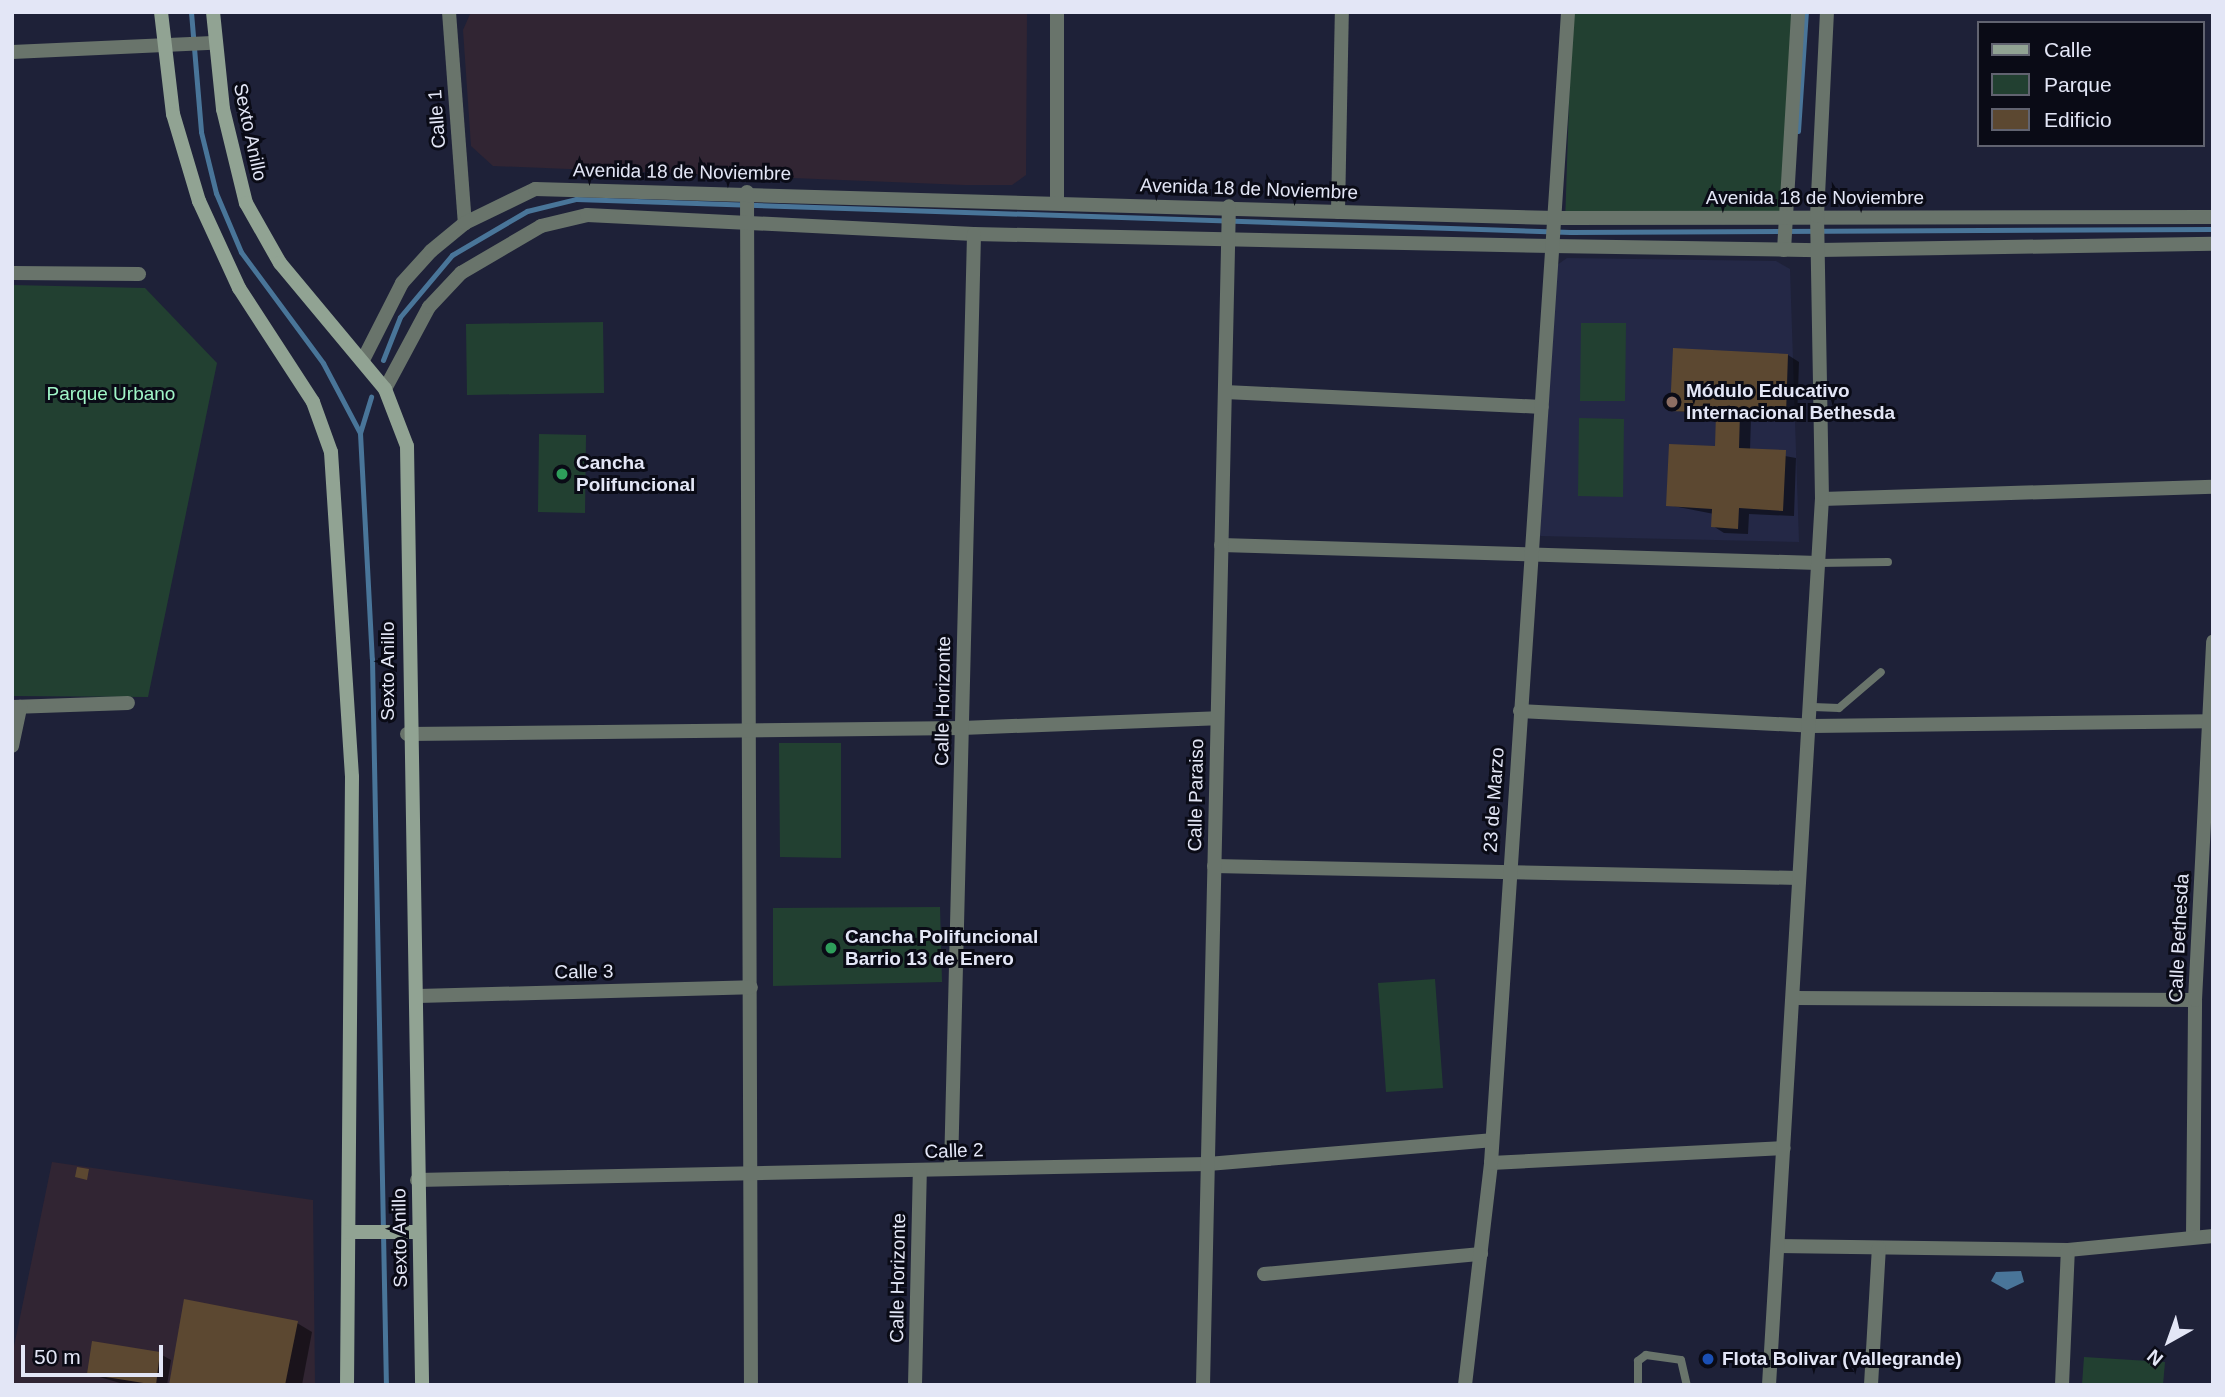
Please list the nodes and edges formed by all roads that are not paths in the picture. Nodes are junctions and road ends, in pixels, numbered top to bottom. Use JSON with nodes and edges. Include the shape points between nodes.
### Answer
{"nodes":[{"id":1,"x":161,"y":12,"type":"edge"},
{"id":2,"x":213,"y":12,"type":"edge"},
{"id":3,"x":449,"y":12,"type":"edge"},
{"id":4,"x":1057,"y":12,"type":"edge"},
{"id":5,"x":1342,"y":12,"type":"edge"},
{"id":6,"x":1568,"y":12,"type":"edge"},
{"id":7,"x":1798,"y":12,"type":"edge"},
{"id":8,"x":1827,"y":12,"type":"edge"},
{"id":9,"x":209,"y":44,"type":"junction"},
{"id":10,"x":163,"y":48,"type":"junction"},
{"id":11,"x":12,"y":52,"type":"edge"},
{"id":12,"x":1057,"y":202,"type":"junction"},
{"id":13,"x":748,"y":208,"type":"junction"},
{"id":14,"x":1338,"y":212,"type":"junction"},
{"id":15,"x":2213,"y":217,"type":"edge"},
{"id":16,"x":1815,"y":218,"type":"junction"},
{"id":17,"x":1787,"y":219,"type":"junction"},
{"id":18,"x":1228,"y":220,"type":"junction"},
{"id":19,"x":465,"y":223,"type":"junction"},
{"id":20,"x":1555,"y":232,"type":"junction"},
{"id":21,"x":974,"y":234,"type":"junction"},
{"id":22,"x":2213,"y":244,"type":"edge"},
{"id":23,"x":1784,"y":246,"type":"junction"},
{"id":24,"x":1818,"y":247,"type":"junction"},
{"id":25,"x":12,"y":273,"type":"edge"},
{"id":26,"x":139,"y":274,"type":"dead end"},
{"id":27,"x":363,"y":360,"type":"junction"},
{"id":28,"x":385,"y":389,"type":"junction"},
{"id":29,"x":1225,"y":392,"type":"junction"},
{"id":30,"x":1542,"y":407,"type":"junction"},
{"id":31,"x":2213,"y":487,"type":"edge"},
{"id":32,"x":1822,"y":499,"type":"junction"},
{"id":33,"x":1221,"y":545,"type":"junction"},
{"id":34,"x":1529,"y":556,"type":"junction"},
{"id":35,"x":1888,"y":562,"type":"dead end"},
{"id":36,"x":1818,"y":563,"type":"junction"},
{"id":37,"x":2213,"y":642,"type":"edge"},
{"id":38,"x":1881,"y":672,"type":"dead end"},
{"id":39,"x":128,"y":703,"type":"dead end"},
{"id":40,"x":16,"y":707,"type":"edge"},
{"id":41,"x":1813,"y":707,"type":"junction"},
{"id":42,"x":1520,"y":711,"type":"junction"},
{"id":43,"x":1217,"y":718,"type":"junction"},
{"id":44,"x":2209,"y":721,"type":"junction"},
{"id":45,"x":1812,"y":726,"type":"junction"},
{"id":46,"x":962,"y":728,"type":"junction"},
{"id":47,"x":748,"y":732,"type":"junction"},
{"id":48,"x":407,"y":734,"type":"junction"},
{"id":49,"x":12,"y":746,"type":"edge"},
{"id":50,"x":1214,"y":866,"type":"junction"},
{"id":51,"x":1509,"y":872,"type":"junction"},
{"id":52,"x":1799,"y":878,"type":"junction"},
{"id":53,"x":751,"y":987,"type":"junction"},
{"id":54,"x":418,"y":996,"type":"junction"},
{"id":55,"x":1794,"y":998,"type":"junction"},
{"id":56,"x":2195,"y":1000,"type":"junction"},
{"id":57,"x":1491,"y":1140,"type":"junction"},
{"id":58,"x":1784,"y":1148,"type":"junction"},
{"id":59,"x":1491,"y":1163,"type":"junction"},
{"id":60,"x":1208,"y":1164,"type":"junction"},
{"id":61,"x":951,"y":1169,"type":"junction"},
{"id":62,"x":920,"y":1171,"type":"junction"},
{"id":63,"x":751,"y":1174,"type":"junction"},
{"id":64,"x":417,"y":1180,"type":"junction"},
{"id":65,"x":349,"y":1232,"type":"junction"},
{"id":66,"x":419,"y":1232,"type":"junction"},
{"id":67,"x":2213,"y":1236,"type":"edge"},
{"id":68,"x":2193,"y":1237,"type":"junction"},
{"id":69,"x":1778,"y":1246,"type":"junction"},
{"id":70,"x":1879,"y":1248,"type":"junction"},
{"id":71,"x":2068,"y":1250,"type":"junction"},
{"id":72,"x":1481,"y":1254,"type":"junction"},
{"id":73,"x":1264,"y":1274,"type":"dead end"},
{"id":74,"x":347,"y":1385,"type":"edge"},
{"id":75,"x":422,"y":1385,"type":"edge"},
{"id":76,"x":751,"y":1385,"type":"edge"},
{"id":77,"x":915,"y":1385,"type":"edge"},
{"id":78,"x":1203,"y":1385,"type":"edge"},
{"id":79,"x":1465,"y":1385,"type":"edge"},
{"id":80,"x":1638,"y":1385,"type":"edge"},
{"id":81,"x":1687,"y":1385,"type":"edge"},
{"id":82,"x":1769,"y":1385,"type":"edge"},
{"id":83,"x":1871,"y":1385,"type":"edge"},
{"id":84,"x":2062,"y":1385,"type":"edge"}],
"edges":[{"from":1,"to":10,"type":"main road","name":"Sexto Anillo"},
{"from":2,"to":9,"type":"main road","name":"Sexto Anillo"},
{"from":3,"to":19,"type":"street","name":"Calle 1"},
{"from":4,"to":12,"type":"street"},
{"from":5,"to":14,"type":"street"},
{"from":6,"to":20,"type":"street","name":"23 de Marzo"},
{"from":7,"to":17,"type":"street"},
{"from":8,"to":16,"type":"street"},
{"from":9,"to":10,"type":"street"},
{"from":9,"to":27,"type":"main road","name":"Sexto Anillo","via":[[246,203],[280,263]]},
{"from":10,"to":11,"type":"street"},
{"from":10,"to":65,"type":"main road","name":"Sexto Anillo","via":[[184,159],[215,243],[313,402],[331,452],[352,777]]},
{"from":12,"to":13,"type":"street","name":"Avenida 18 de Noviembre"},
{"from":12,"to":18,"type":"street","name":"Avenida 18 de Noviembre"},
{"from":13,"to":19,"type":"street","name":"Avenida 18 de Noviembre","via":[[535,189]]},
{"from":13,"to":21,"type":"street","name":"Avenida 18 de Noviembre"},
{"from":13,"to":28,"type":"street","name":"Avenida 18 de Noviembre","via":[[587,215],[541,226],[471,266],[429,307]]},
{"from":13,"to":47,"type":"street"},
{"from":14,"to":18,"type":"street","name":"Avenida 18 de Noviembre"},
{"from":14,"to":20,"type":"street","name":"Avenida 18 de Noviembre"},
{"from":15,"to":16,"type":"street","name":"Avenida 18 de Noviembre"},
{"from":16,"to":17,"type":"street","name":"Avenida 18 de Noviembre"},
{"from":16,"to":24,"type":"street"},
{"from":17,"to":20,"type":"street","name":"Avenida 18 de Noviembre"},
{"from":17,"to":23,"type":"street"},
{"from":18,"to":20,"type":"street","name":"Avenida 18 de Noviembre"},
{"from":18,"to":21,"type":"street","name":"Avenida 18 de Noviembre"},
{"from":18,"to":29,"type":"street","name":"Calle Paraiso"},
{"from":19,"to":27,"type":"street","name":"Avenida 18 de Noviembre","via":[[402,283]]},
{"from":20,"to":23,"type":"street","name":"Avenida 18 de Noviembre"},
{"from":20,"to":30,"type":"street","name":"23 de Marzo"},
{"from":21,"to":46,"type":"street","name":"Calle Horizonte"},
{"from":22,"to":24,"type":"street","name":"Avenida 18 de Noviembre"},
{"from":23,"to":24,"type":"street","name":"Avenida 18 de Noviembre"},
{"from":24,"to":32,"type":"street"},
{"from":25,"to":26,"type":"street"},
{"from":27,"to":28,"type":"main road","name":"Sexto Anillo"},
{"from":28,"to":48,"type":"main road","name":"Sexto Anillo","via":[[407,446]]},
{"from":29,"to":30,"type":"street"},
{"from":29,"to":33,"type":"street","name":"Calle Paraiso"},
{"from":30,"to":34,"type":"street","name":"23 de Marzo"},
{"from":31,"to":32,"type":"street"},
{"from":32,"to":36,"type":"street"},
{"from":33,"to":34,"type":"street"},
{"from":33,"to":43,"type":"street","name":"Calle Paraiso"},
{"from":34,"to":36,"type":"street"},
{"from":34,"to":42,"type":"street","name":"23 de Marzo"},
{"from":35,"to":36,"type":"lane"},
{"from":36,"to":41,"type":"street"},
{"from":37,"to":44,"type":"street","name":"Calle Bethesda"},
{"from":38,"to":41,"type":"lane","via":[[1839,708]]},
{"from":39,"to":40,"type":"street"},
{"from":40,"to":49,"type":"street"},
{"from":41,"to":45,"type":"street"},
{"from":42,"to":45,"type":"street"},
{"from":42,"to":51,"type":"street","name":"23 de Marzo"},
{"from":43,"to":46,"type":"street"},
{"from":43,"to":50,"type":"street","name":"Calle Paraiso"},
{"from":44,"to":45,"type":"street"},
{"from":44,"to":56,"type":"street","name":"Calle Bethesda"},
{"from":45,"to":52,"type":"street"},
{"from":46,"to":47,"type":"street"},
{"from":46,"to":61,"type":"street","name":"Calle Horizonte"},
{"from":47,"to":48,"type":"street"},
{"from":47,"to":53,"type":"street"},
{"from":48,"to":54,"type":"main road","name":"Sexto Anillo"},
{"from":50,"to":51,"type":"street"},
{"from":50,"to":60,"type":"street","name":"Calle Paraiso"},
{"from":51,"to":52,"type":"street"},
{"from":51,"to":57,"type":"street","name":"23 de Marzo"},
{"from":52,"to":55,"type":"street"},
{"from":53,"to":54,"type":"street","name":"Calle 3"},
{"from":53,"to":63,"type":"street"},
{"from":54,"to":64,"type":"main road","name":"Sexto Anillo"},
{"from":55,"to":56,"type":"street"},
{"from":55,"to":58,"type":"street"},
{"from":56,"to":68,"type":"street","name":"Calle Bethesda"},
{"from":57,"to":59,"type":"street","name":"23 de Marzo"},
{"from":57,"to":60,"type":"street","name":"Calle 2"},
{"from":58,"to":59,"type":"street"},
{"from":58,"to":69,"type":"street"},
{"from":59,"to":72,"type":"street","name":"23 de Marzo"},
{"from":60,"to":61,"type":"street","name":"Calle 2"},
{"from":60,"to":78,"type":"street","name":"Calle Paraiso"},
{"from":61,"to":62,"type":"street","name":"Calle 2"},
{"from":62,"to":63,"type":"street","name":"Calle 2"},
{"from":62,"to":77,"type":"street","name":"Calle Horizonte"},
{"from":63,"to":64,"type":"street","name":"Calle 2"},
{"from":63,"to":76,"type":"street"},
{"from":64,"to":66,"type":"main road","name":"Sexto Anillo"},
{"from":65,"to":66,"type":"main road"},
{"from":65,"to":74,"type":"main road","name":"Sexto Anillo"},
{"from":66,"to":75,"type":"main road","name":"Sexto Anillo"},
{"from":67,"to":68,"type":"street"},
{"from":68,"to":71,"type":"street"},
{"from":69,"to":70,"type":"street"},
{"from":69,"to":82,"type":"street"},
{"from":70,"to":71,"type":"street"},
{"from":70,"to":83,"type":"street"},
{"from":71,"to":84,"type":"street"},
{"from":72,"to":73,"type":"street"},
{"from":72,"to":79,"type":"street","name":"23 de Marzo"},
{"from":80,"to":81,"type":"lane","via":[[1638,1362],[1646,1355],[1681,1360]]}]}
